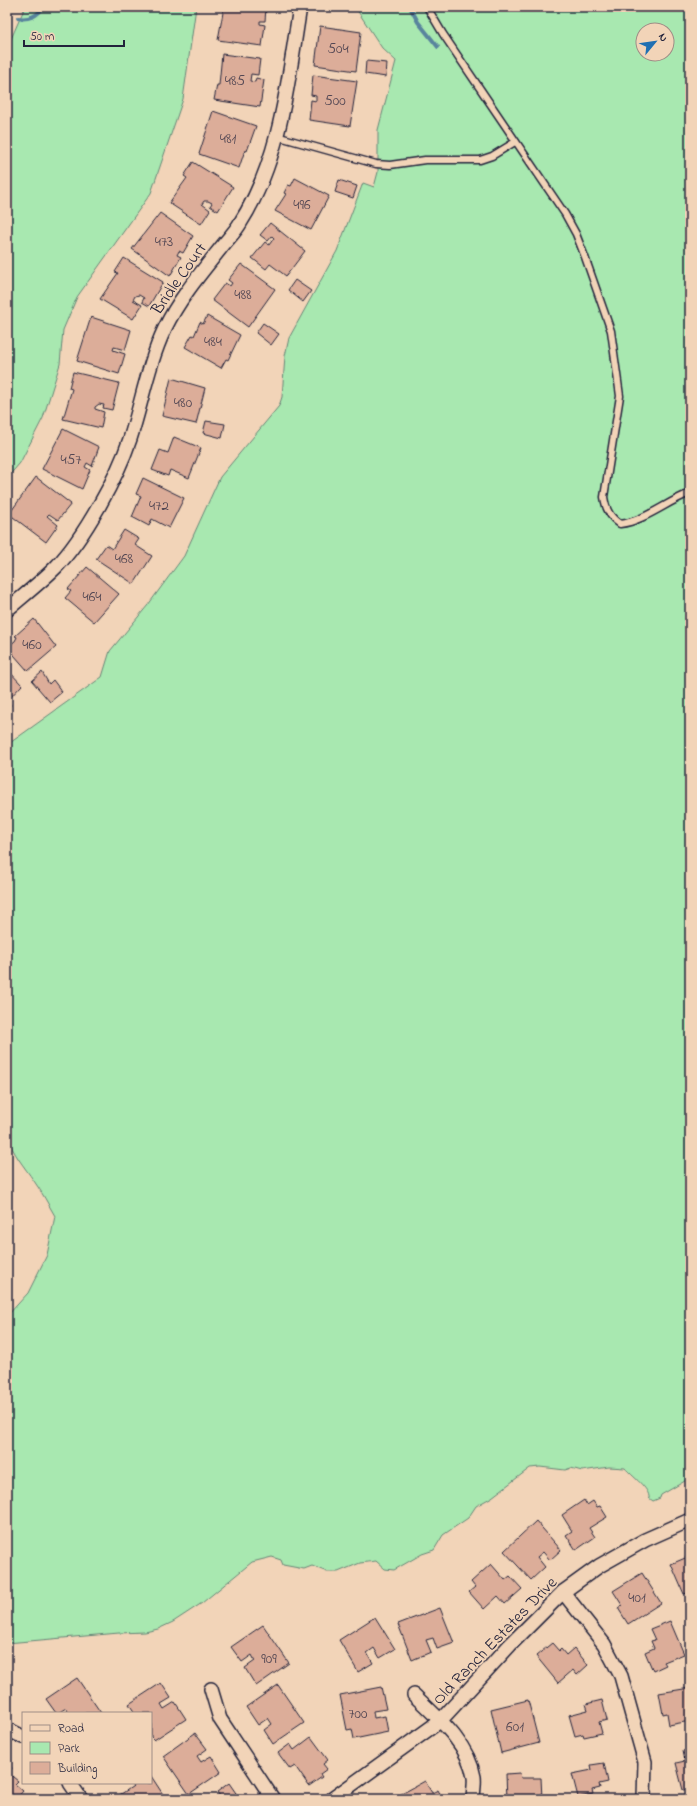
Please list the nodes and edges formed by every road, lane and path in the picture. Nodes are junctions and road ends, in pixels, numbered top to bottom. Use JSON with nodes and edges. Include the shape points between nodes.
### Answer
{"nodes":[{"id":1,"x":300,"y":7,"type":"edge"},
{"id":2,"x":427,"y":7,"type":"edge"},
{"id":3,"x":276,"y":136,"type":"junction"},
{"id":4,"x":515,"y":142,"type":"junction"},
{"id":5,"x":690,"y":493,"type":"edge"},
{"id":6,"x":7,"y":610,"type":"edge"},
{"id":7,"x":690,"y":1520,"type":"edge"},
{"id":8,"x":564,"y":1592,"type":"junction"},
{"id":9,"x":211,"y":1689,"type":"dead end"},
{"id":10,"x":414,"y":1695,"type":"dead end"},
{"id":11,"x":440,"y":1721,"type":"junction"},
{"id":12,"x":7,"y":1729,"type":"edge"},
{"id":13,"x":22,"y":1736,"type":"edge"},
{"id":14,"x":71,"y":1784,"type":"edge"},
{"id":15,"x":644,"y":1798,"type":"edge"},
{"id":16,"x":81,"y":1799,"type":"edge"},
{"id":17,"x":273,"y":1799,"type":"edge"},
{"id":18,"x":332,"y":1799,"type":"edge"},
{"id":19,"x":473,"y":1799,"type":"edge"}],
"edges":[{"from":1,"to":3,"type":"street","name":"Bridle Court","via":[[284,105]]},
{"from":2,"to":4,"type":"lane","via":[[442,34]]},
{"from":3,"to":4,"type":"lane","via":[[376,164],[390,165],[425,160],[480,160]]},
{"from":3,"to":6,"type":"street","name":"Bridle Court","via":[[267,168],[239,225],[178,304],[165,327],[152,358],[130,439],[102,500],[56,566]]},
{"from":4,"to":5,"type":"lane","via":[[576,234],[611,332],[620,396],[604,497],[608,512],[620,524],[627,523]]},
{"from":7,"to":8,"type":"street","name":"Old Ranch Estates Drive","via":[[646,1540],[599,1566]]},
{"from":8,"to":11,"type":"street","name":"Old Ranch Estates Drive","via":[[510,1645]]},
{"from":8,"to":15,"type":"street","via":[[604,1644],[621,1676],[645,1762]]},
{"from":9,"to":17,"type":"street","via":[[220,1719]]},
{"from":10,"to":11,"type":"street"},
{"from":11,"to":18,"type":"street","name":"Old Ranch Estates Drive"},
{"from":11,"to":19,"type":"street","via":[[465,1751],[474,1778]]},
{"from":12,"to":13,"type":"street"},
{"from":14,"to":16,"type":"street"}]}
